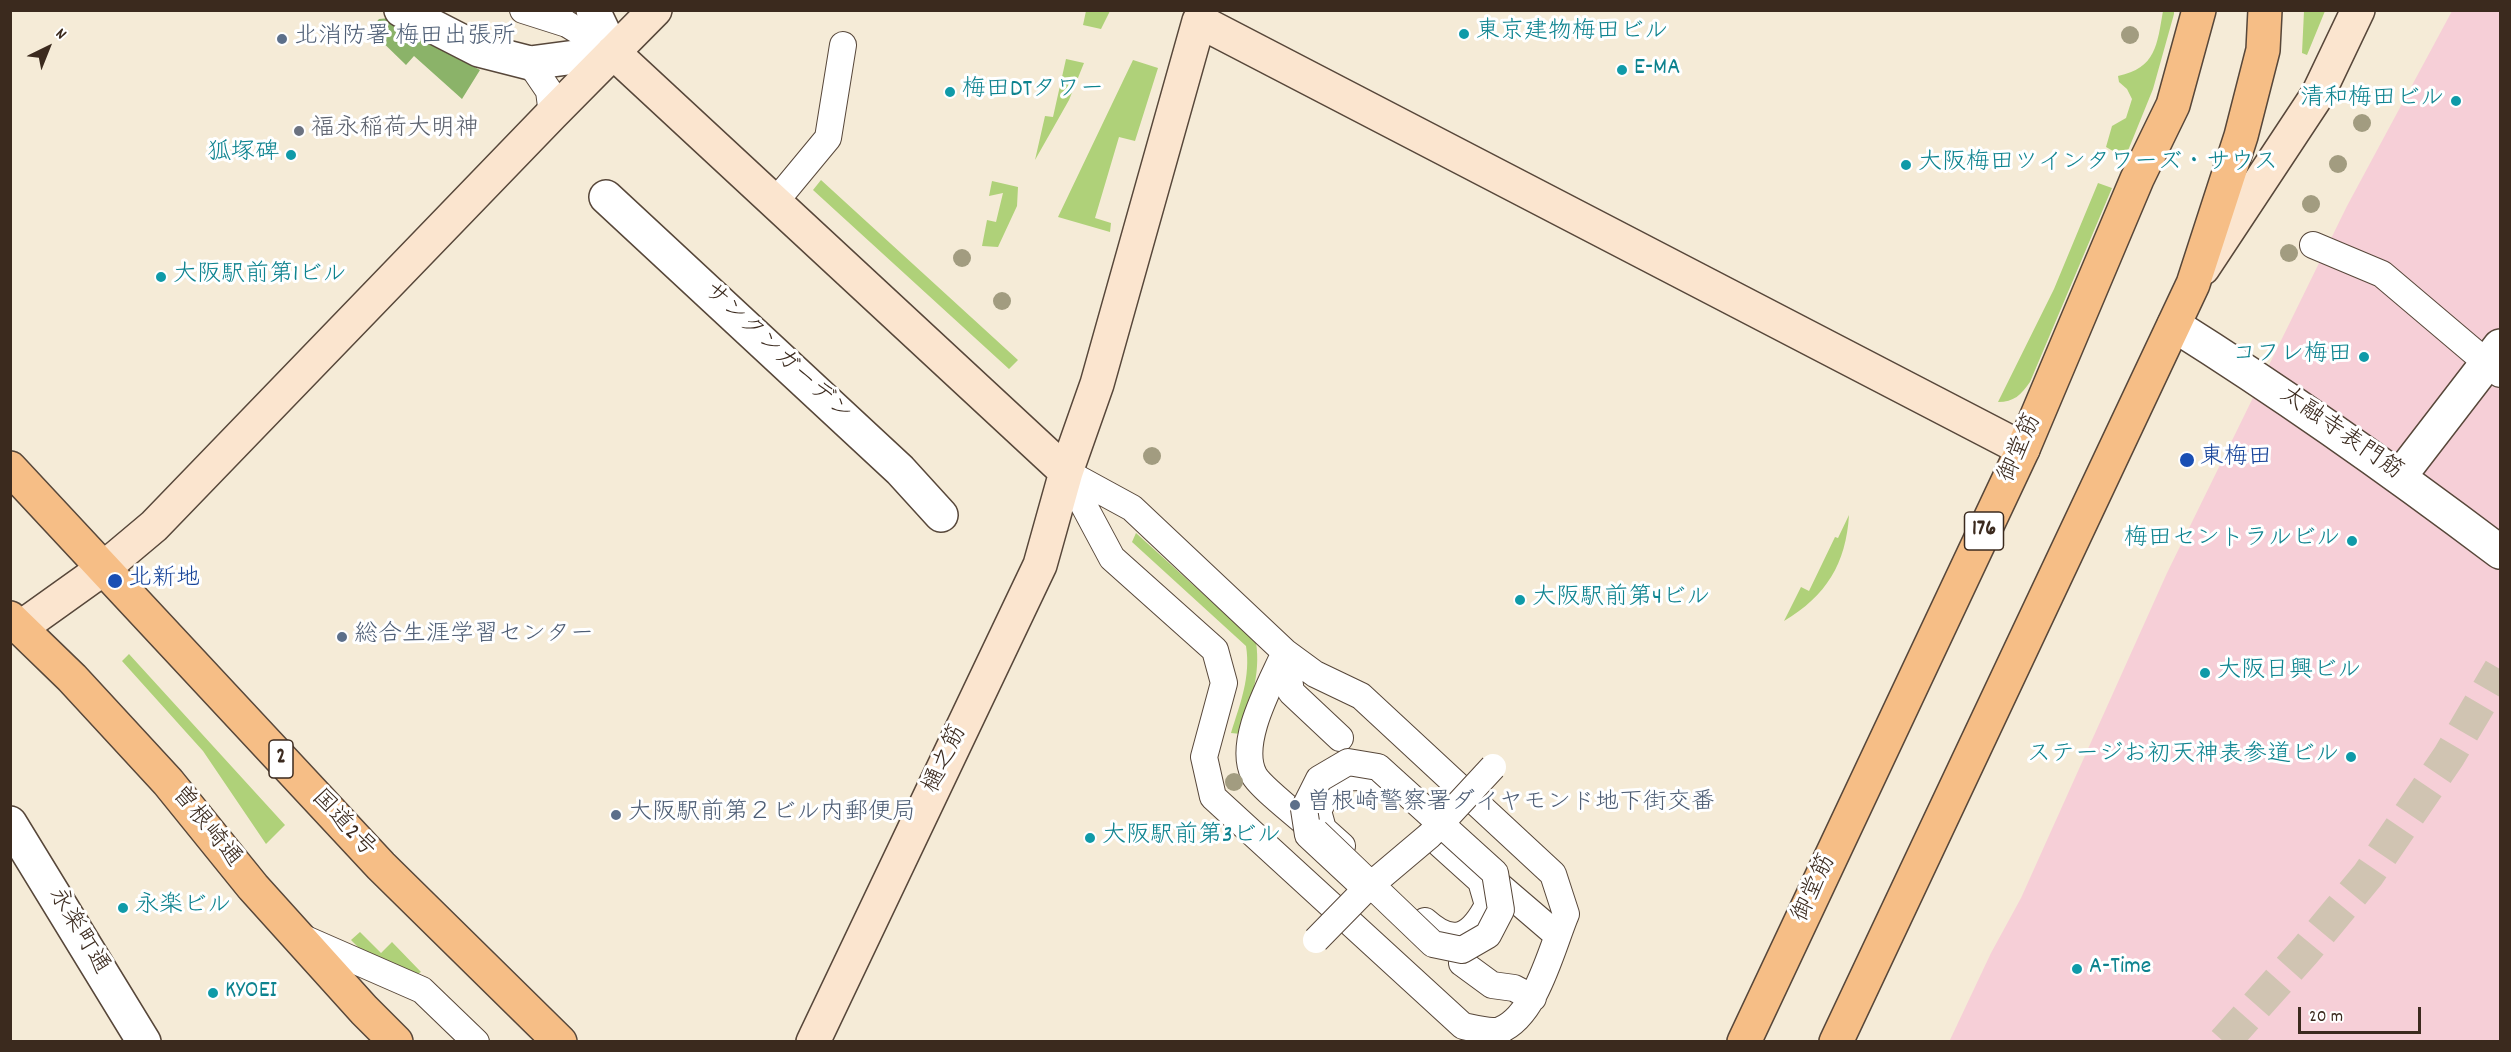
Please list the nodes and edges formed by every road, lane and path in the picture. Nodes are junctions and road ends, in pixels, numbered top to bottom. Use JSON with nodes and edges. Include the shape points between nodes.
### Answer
{"nodes":[{"id":1,"x":401,"y":10,"type":"edge"},
{"id":2,"x":523,"y":10,"type":"edge"},
{"id":3,"x":593,"y":10,"type":"edge"},
{"id":4,"x":655,"y":10,"type":"edge"},
{"id":5,"x":2199,"y":10,"type":"edge"},
{"id":6,"x":2265,"y":10,"type":"edge"},
{"id":7,"x":2358,"y":10,"type":"edge"},
{"id":8,"x":1199,"y":16,"type":"edge"},
{"id":9,"x":843,"y":45,"type":"dead end"},
{"id":10,"x":613,"y":52,"type":"junction"},
{"id":11,"x":530,"y":63,"type":"junction"},
{"id":12,"x":552,"y":114,"type":"junction"},
{"id":13,"x":606,"y":197,"type":"dead end"},
{"id":14,"x":776,"y":201,"type":"junction"},
{"id":15,"x":2313,"y":245,"type":"dead end"},
{"id":16,"x":2193,"y":284,"type":"junction"},
{"id":17,"x":2175,"y":325,"type":"junction"},
{"id":18,"x":2496,"y":361,"type":"edge"},
{"id":19,"x":2023,"y":449,"type":"junction"},
{"id":20,"x":10,"y":468,"type":"edge"},
{"id":21,"x":1066,"y":472,"type":"junction"},
{"id":22,"x":2400,"y":476,"type":"junction"},
{"id":23,"x":941,"y":515,"type":"dead end"},
{"id":24,"x":2500,"y":552,"type":"edge"},
{"id":25,"x":104,"y":568,"type":"junction"},
{"id":26,"x":14,"y":627,"type":"edge"},
{"id":27,"x":1285,"y":652,"type":"junction"},
{"id":28,"x":1340,"y":738,"type":"dead end"},
{"id":29,"x":1493,"y":767,"type":"dead end"},
{"id":30,"x":10,"y":823,"type":"edge"},
{"id":31,"x":1430,"y":835,"type":"junction"},
{"id":32,"x":1366,"y":889,"type":"junction"},
{"id":33,"x":1557,"y":935,"type":"junction"},
{"id":34,"x":299,"y":936,"type":"junction"},
{"id":35,"x":1316,"y":940,"type":"dead end"},
{"id":36,"x":1462,"y":963,"type":"dead end"},
{"id":37,"x":1533,"y":998,"type":"junction"},
{"id":38,"x":144,"y":1041,"type":"edge"},
{"id":39,"x":396,"y":1041,"type":"edge"},
{"id":40,"x":476,"y":1041,"type":"edge"},
{"id":41,"x":560,"y":1041,"type":"edge"},
{"id":42,"x":813,"y":1041,"type":"edge"},
{"id":43,"x":1744,"y":1041,"type":"edge"},
{"id":44,"x":1836,"y":1041,"type":"edge"}],
"edges":[{"from":1,"to":11,"type":"street","via":[[479,50]]},
{"from":2,"to":10,"type":"lane","via":[[567,24]]},
{"from":3,"to":10,"type":"street"},
{"from":4,"to":10,"type":"street"},
{"from":5,"to":19,"type":"highway","name":"御堂筋","number":"176","via":[[2173,105],[2137,179]]},
{"from":6,"to":16,"type":"highway","via":[[2263,50],[2241,136]]},
{"from":7,"to":16,"type":"street","via":[[2318,94]]},
{"from":8,"to":19,"type":"street"},
{"from":8,"to":21,"type":"street","name":"樋之筋","via":[[1097,384]]},
{"from":9,"to":14,"type":"lane","via":[[828,138]]},
{"from":10,"to":11,"type":"street"},
{"from":10,"to":12,"type":"street"},
{"from":10,"to":14,"type":"street"},
{"from":11,"to":12,"type":"lane","via":[[549,91]]},
{"from":12,"to":25,"type":"street","via":[[154,526]]},
{"from":13,"to":23,"type":"street","name":"サンクンガーデン","via":[[900,470]]},
{"from":14,"to":21,"type":"street"},
{"from":15,"to":18,"type":"lane","via":[[2382,274]]},
{"from":16,"to":17,"type":"highway"},
{"from":17,"to":22,"type":"street","name":"太融寺表門筋"},
{"from":17,"to":44,"type":"highway"},
{"from":18,"to":22,"type":"street"},
{"from":19,"to":43,"type":"highway","name":"御堂筋","number":"176"},
{"from":20,"to":25,"type":"highway","name":"国道2号","number":"2"},
{"from":21,"to":27,"type":"lane","via":[[1132,508]]},
{"from":21,"to":37,"type":"lane","via":[[1112,558],[1215,650],[1224,683],[1204,757],[1213,797],[1463,1026],[1498,1031],[1519,1018]]},
{"from":21,"to":42,"type":"street","name":"樋之筋","via":[[1040,565]]},
{"from":22,"to":24,"type":"street","name":"太融寺表門筋"},
{"from":25,"to":26,"type":"street"},
{"from":25,"to":41,"type":"highway","name":"国道2号","number":"2","via":[[381,866]]},
{"from":26,"to":34,"type":"highway","name":"曽根崎通","via":[[72,678],[168,782],[253,887]]},
{"from":27,"to":28,"type":"lane","via":[[1291,692]]},
{"from":27,"to":32,"type":"lane","bridge":true,"via":[[1251,734],[1248,759],[1255,778],[1316,832],[1433,944],[1462,950],[1488,935],[1501,910],[1495,873],[1378,767],[1348,762],[1319,779],[1304,809],[1308,835]]},
{"from":27,"to":33,"type":"lane","via":[[1316,674],[1362,696],[1552,874],[1566,914]]},
{"from":29,"to":31,"type":"lane","bridge":true},
{"from":30,"to":38,"type":"street","name":"永楽町通"},
{"from":31,"to":32,"type":"lane","bridge":true},
{"from":31,"to":33,"type":"lane","bridge":true,"via":[[1480,881],[1488,905],[1477,926],[1459,936],[1439,933],[1430,926],[1323,829],[1318,811],[1329,788],[1351,775],[1374,778]]},
{"from":32,"to":35,"type":"lane","bridge":true},
{"from":33,"to":37,"type":"lane"},
{"from":34,"to":39,"type":"highway","name":"曽根崎通"},
{"from":34,"to":40,"type":"lane","via":[[422,990]]},
{"from":36,"to":37,"type":"lane","via":[[1492,985],[1514,988]]}]}
